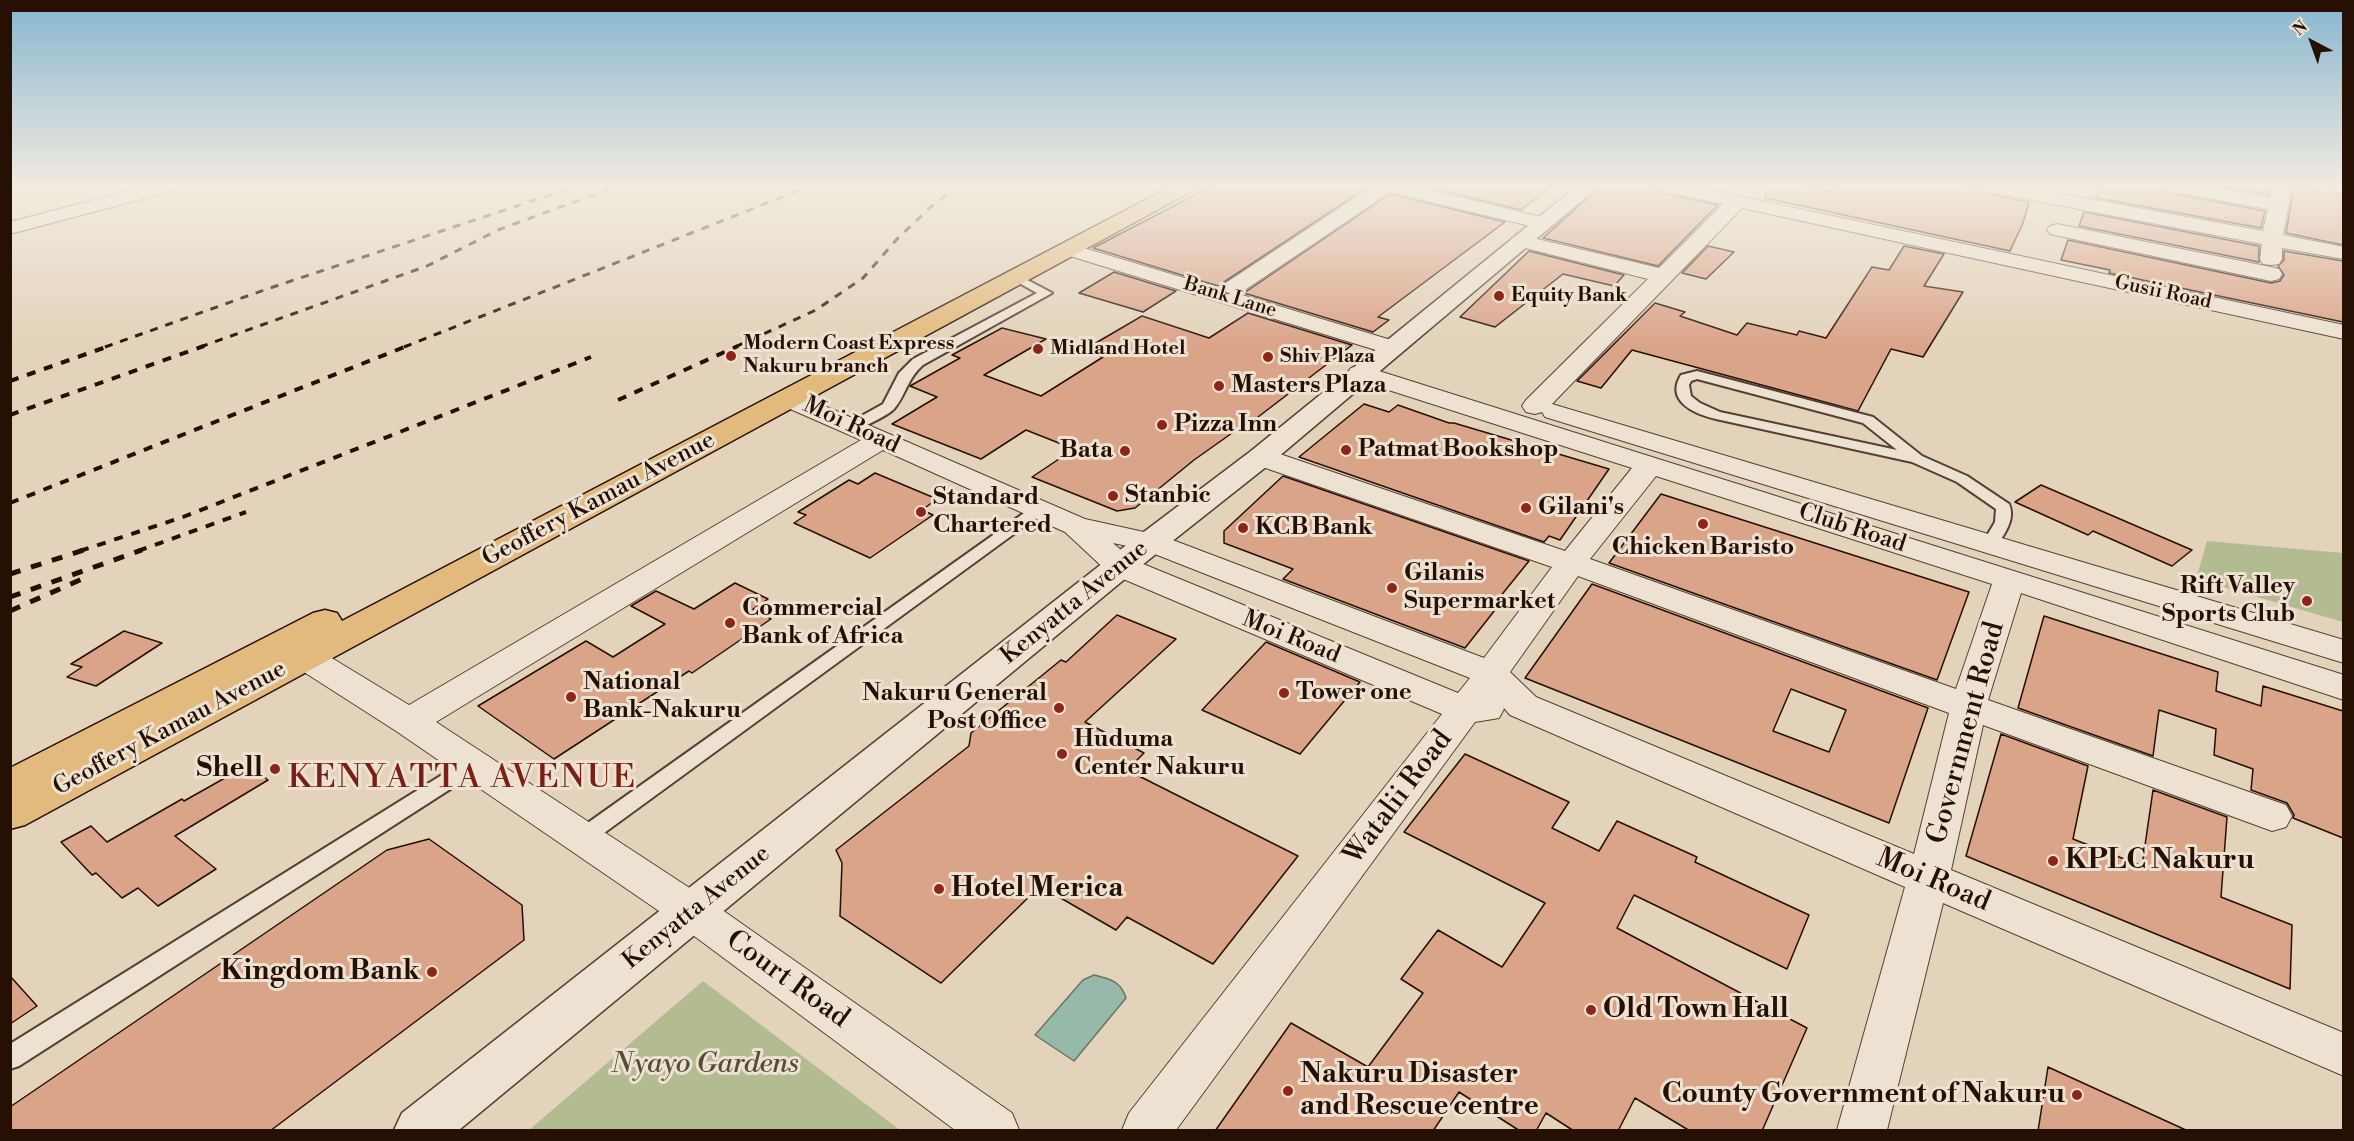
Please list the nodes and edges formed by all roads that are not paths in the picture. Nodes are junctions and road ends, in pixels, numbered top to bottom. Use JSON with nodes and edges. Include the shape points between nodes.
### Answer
{"nodes":[{"id":1,"x":1060,"y":239,"type":"edge"},
{"id":2,"x":1086,"y":239,"type":"edge"},
{"id":3,"x":1306,"y":239,"type":"edge"},
{"id":4,"x":1522,"y":239,"type":"edge"},
{"id":5,"x":1571,"y":239,"type":"edge"},
{"id":6,"x":1700,"y":239,"type":"edge"},
{"id":7,"x":1914,"y":239,"type":"edge"},
{"id":8,"x":2054,"y":239,"type":"edge"},
{"id":9,"x":2102,"y":239,"type":"edge"},
{"id":10,"x":2272,"y":239,"type":"edge"},
{"id":11,"x":2273,"y":239,"type":"edge"},
{"id":12,"x":1067,"y":249,"type":"junction"},
{"id":13,"x":2343,"y":253,"type":"edge"},
{"id":14,"x":2046,"y":267,"type":"junction"},
{"id":15,"x":2271,"y":274,"type":"junction"},
{"id":16,"x":1664,"y":276,"type":"junction"},
{"id":17,"x":1016,"y":277,"type":"junction"},
{"id":18,"x":1222,"y":295,"type":"junction"},
{"id":19,"x":2271,"y":317,"type":"junction"},
{"id":20,"x":2343,"y":332,"type":"edge"},
{"id":21,"x":1377,"y":359,"type":"junction"},
{"id":22,"x":1425,"y":383,"type":"junction"},
{"id":23,"x":790,"y":399,"type":"junction"},
{"id":24,"x":1535,"y":406,"type":"junction"},
{"id":25,"x":852,"y":427,"type":"junction"},
{"id":26,"x":1576,"y":430,"type":"junction"},
{"id":27,"x":881,"y":440,"type":"junction"},
{"id":28,"x":1632,"y":451,"type":"junction"},
{"id":29,"x":1261,"y":457,"type":"junction"},
{"id":30,"x":1917,"y":459,"type":"junction"},
{"id":31,"x":1039,"y":509,"type":"junction"},
{"id":32,"x":1076,"y":526,"type":"junction"},
{"id":33,"x":1151,"y":542,"type":"junction"},
{"id":34,"x":1971,"y":548,"type":"junction"},
{"id":35,"x":1571,"y":563,"type":"junction"},
{"id":36,"x":1120,"y":566,"type":"junction"},
{"id":37,"x":2009,"y":579,"type":"junction"},
{"id":38,"x":2064,"y":581,"type":"junction"},
{"id":39,"x":2343,"y":652,"type":"edge"},
{"id":40,"x":305,"y":657,"type":"junction"},
{"id":41,"x":1490,"y":673,"type":"junction"},
{"id":42,"x":2343,"y":688,"type":"edge"},
{"id":43,"x":1969,"y":705,"type":"junction"},
{"id":44,"x":1523,"y":706,"type":"junction"},
{"id":45,"x":1465,"y":710,"type":"junction"},
{"id":46,"x":409,"y":722,"type":"junction"},
{"id":47,"x":473,"y":765,"type":"junction"},
{"id":48,"x":10,"y":786,"type":"edge"},
{"id":49,"x":10,"y":814,"type":"edge"},
{"id":50,"x":2272,"y":816,"type":"dead end"},
{"id":51,"x":582,"y":837,"type":"junction"},
{"id":52,"x":1928,"y":880,"type":"junction"},
{"id":53,"x":693,"y":912,"type":"junction"},
{"id":54,"x":2343,"y":1055,"type":"edge"},
{"id":55,"x":10,"y":1058,"type":"edge"},
{"id":56,"x":420,"y":1131,"type":"edge"},
{"id":57,"x":994,"y":1131,"type":"edge"},
{"id":58,"x":1147,"y":1131,"type":"edge"},
{"id":59,"x":1862,"y":1131,"type":"edge"}],
"edges":[{"from":1,"to":48,"type":"highway","name":"Geoffery Kamau Avenue"},
{"from":2,"to":12,"type":"highway","name":"Geoffery Kamau Avenue"},
{"from":3,"to":18,"type":"street"},
{"from":4,"to":21,"type":"street","name":"Kenyatta Avenue"},
{"from":5,"to":16,"type":"street"},
{"from":6,"to":16,"type":"street"},
{"from":7,"to":14,"type":"street","name":"Gusii Road"},
{"from":8,"to":14,"type":"street"},
{"from":9,"to":15,"type":"street"},
{"from":10,"to":15,"type":"street"},
{"from":11,"to":13,"type":"street"},
{"from":12,"to":17,"type":"highway","name":"Geoffery Kamau Avenue"},
{"from":12,"to":18,"type":"street","name":"Bank Lane"},
{"from":14,"to":19,"type":"street","name":"Gusii Road"},
{"from":15,"to":19,"type":"street"},
{"from":16,"to":24,"type":"street"},
{"from":17,"to":23,"type":"highway","name":"Geoffery Kamau Avenue"},
{"from":17,"to":25,"type":"lane","via":[[1047,292],[918,362],[906,373],[888,407]]},
{"from":18,"to":21,"type":"street","name":"Bank Lane"},
{"from":19,"to":20,"type":"street","name":"Gusii Road"},
{"from":21,"to":22,"type":"street","name":"Club Road"},
{"from":21,"to":29,"type":"street","name":"Kenyatta Avenue"},
{"from":22,"to":24,"type":"street","name":"Club Road"},
{"from":22,"to":26,"type":"street","name":"Club Road"},
{"from":23,"to":25,"type":"street","name":"Moi Road"},
{"from":23,"to":40,"type":"highway","name":"Geoffery Kamau Avenue"},
{"from":24,"to":26,"type":"street","name":"Club Road"},
{"from":25,"to":27,"type":"street","name":"Moi Road"},
{"from":26,"to":28,"type":"street","name":"Club Road"},
{"from":27,"to":31,"type":"street","name":"Moi Road"},
{"from":27,"to":46,"type":"street"},
{"from":28,"to":34,"type":"street","name":"Club Road"},
{"from":28,"to":35,"type":"street","name":"Watalii Road"},
{"from":29,"to":33,"type":"street","name":"Kenyatta Avenue"},
{"from":29,"to":35,"type":"street"},
{"from":30,"to":30,"type":"lane","via":[[1716,415],[1689,403],[1682,385],[1686,378],[1697,375],[1868,420]]},
{"from":30,"to":34,"type":"lane","via":[[1962,479],[2004,507],[2003,522]]},
{"from":31,"to":32,"type":"street","name":"Moi Road"},
{"from":31,"to":51,"type":"lane"},
{"from":32,"to":33,"type":"street","name":"Moi Road"},
{"from":32,"to":36,"type":"street","name":"Moi Road"},
{"from":33,"to":36,"type":"street","name":"Kenyatta Avenue"},
{"from":33,"to":41,"type":"street","name":"Moi Road"},
{"from":34,"to":37,"type":"street","name":"Club Road"},
{"from":34,"to":38,"type":"street","name":"Club Road"},
{"from":35,"to":41,"type":"street","name":"Watalii Road"},
{"from":35,"to":43,"type":"street"},
{"from":36,"to":45,"type":"street","name":"Moi Road"},
{"from":36,"to":53,"type":"street","name":"Kenyatta Avenue"},
{"from":37,"to":38,"type":"street","name":"Club Road"},
{"from":37,"to":43,"type":"street","name":"Government Road"},
{"from":38,"to":39,"type":"street","name":"Club Road"},
{"from":38,"to":42,"type":"street","name":"Club Road"},
{"from":40,"to":46,"type":"street","name":"Court Road"},
{"from":40,"to":49,"type":"highway","name":"Geoffery Kamau Avenue"},
{"from":41,"to":44,"type":"street","name":"Moi Road"},
{"from":41,"to":45,"type":"street","name":"Watalii Road"},
{"from":43,"to":50,"type":"street"},
{"from":43,"to":52,"type":"street","name":"Government Road"},
{"from":44,"to":45,"type":"street","name":"Moi Road"},
{"from":44,"to":52,"type":"street","name":"Moi Road"},
{"from":45,"to":58,"type":"street","name":"Watalii Road"},
{"from":46,"to":47,"type":"street","name":"Court Road"},
{"from":47,"to":51,"type":"street","name":"Court Road"},
{"from":47,"to":55,"type":"lane"},
{"from":51,"to":53,"type":"street","name":"Court Road"},
{"from":52,"to":54,"type":"street","name":"Moi Road"},
{"from":52,"to":59,"type":"street","name":"Government Road"},
{"from":53,"to":56,"type":"street","name":"Kenyatta Avenue"},
{"from":53,"to":57,"type":"street","name":"Court Road"}]}
